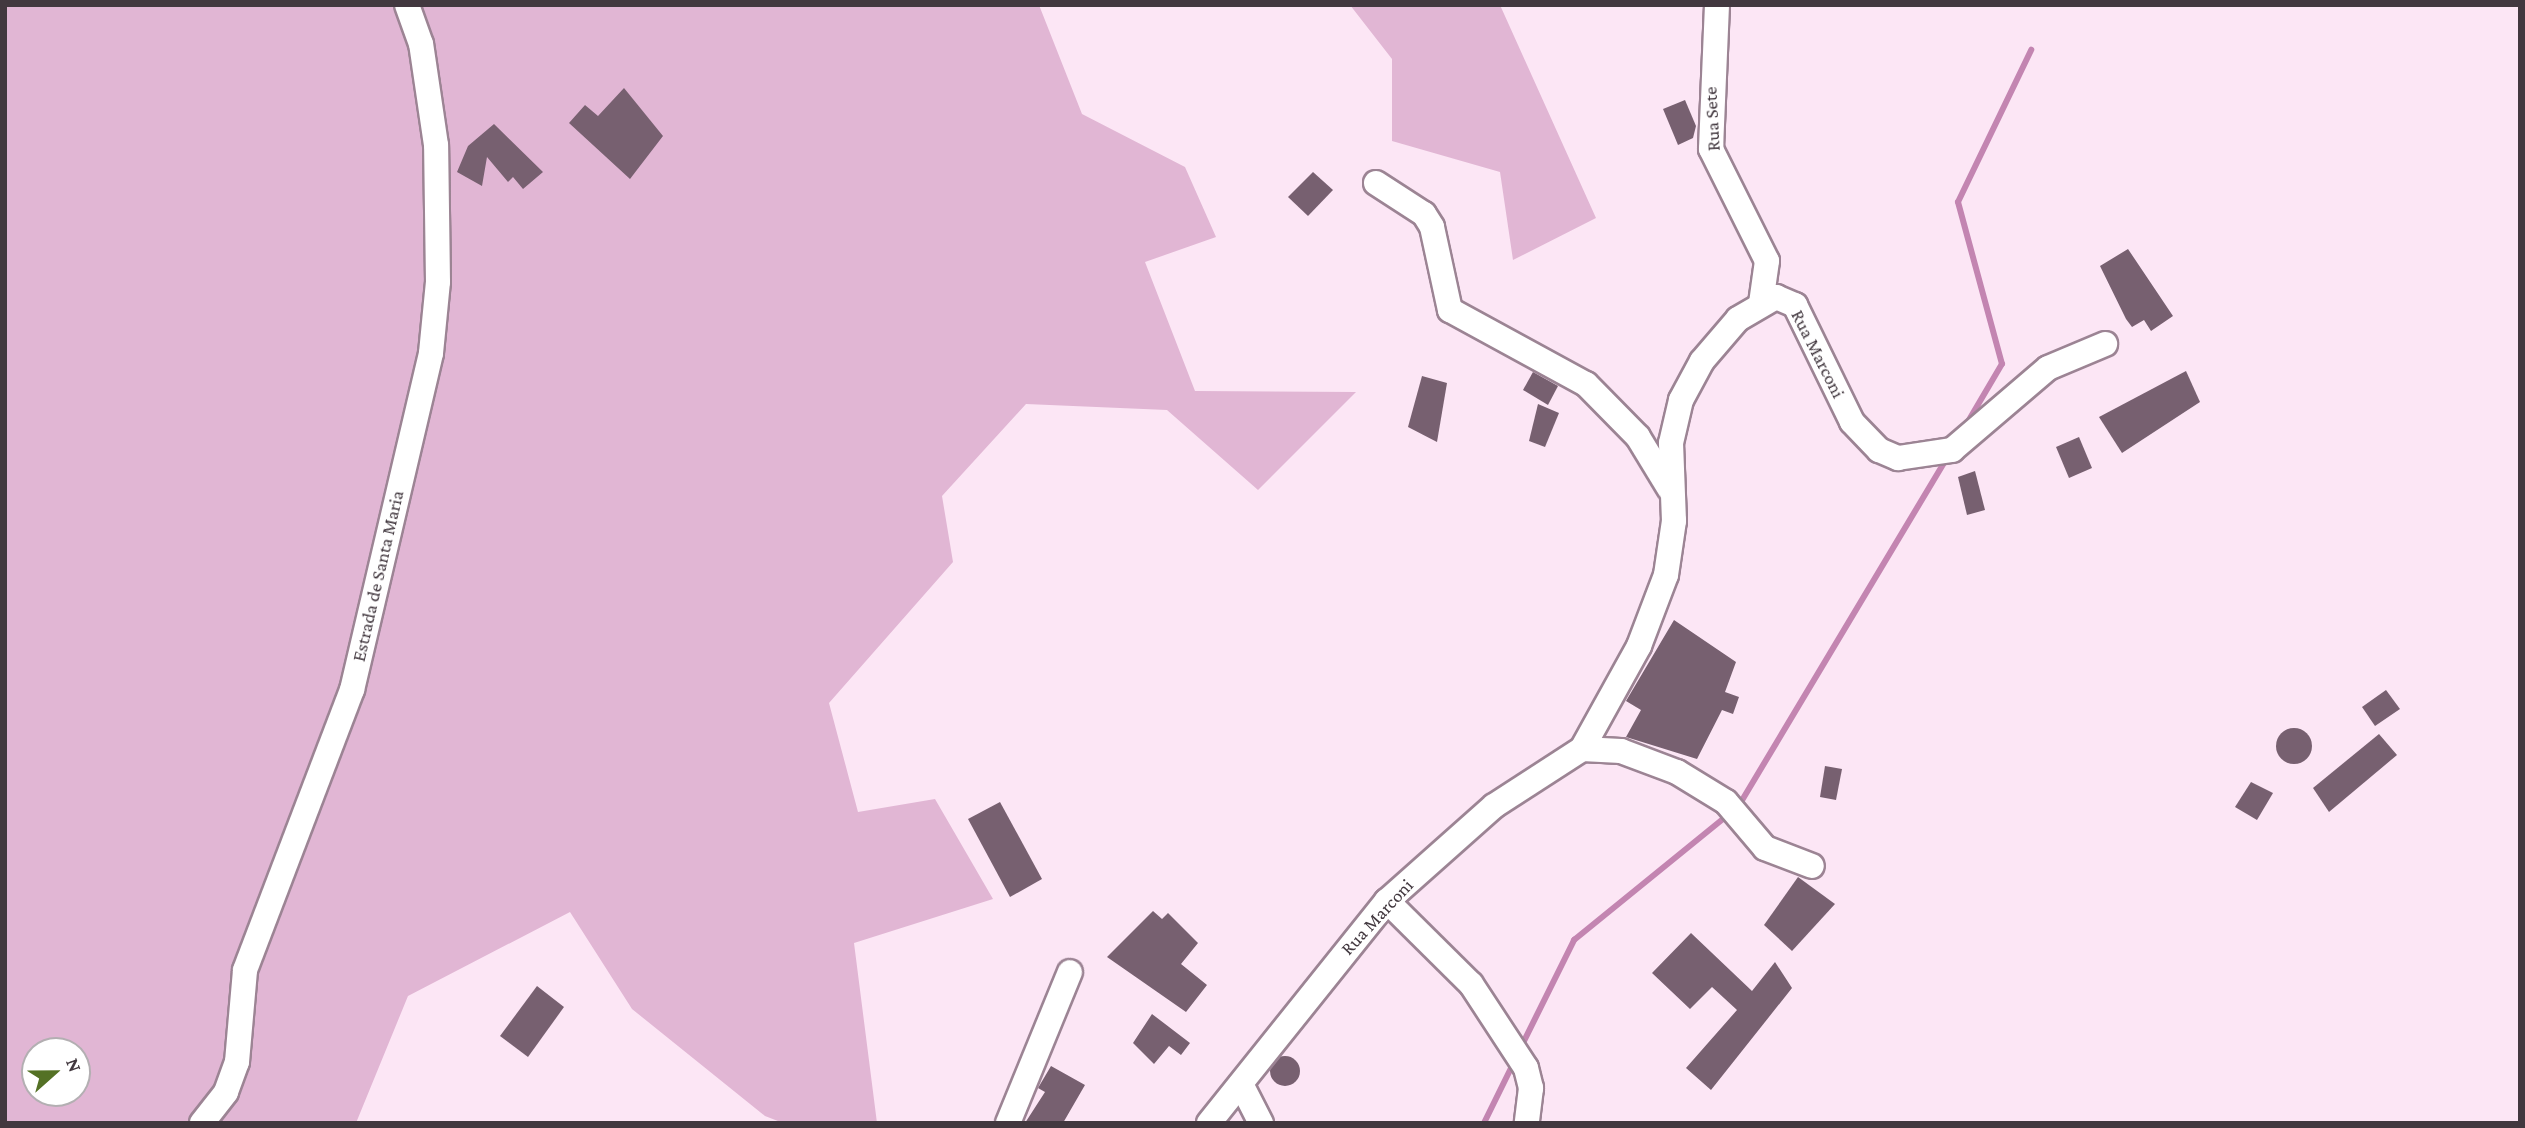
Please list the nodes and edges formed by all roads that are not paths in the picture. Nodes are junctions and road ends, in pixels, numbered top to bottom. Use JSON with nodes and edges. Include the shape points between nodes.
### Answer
{"nodes":[{"id":1,"x":407,"y":5,"type":"edge"},
{"id":2,"x":1717,"y":5,"type":"edge"},
{"id":3,"x":1376,"y":183,"type":"dead end"},
{"id":4,"x":1761,"y":303,"type":"junction"},
{"id":5,"x":2105,"y":344,"type":"dead end"},
{"id":6,"x":1671,"y":492,"type":"junction"},
{"id":7,"x":1582,"y":749,"type":"junction"},
{"id":8,"x":1812,"y":866,"type":"dead end"},
{"id":9,"x":1387,"y":901,"type":"junction"},
{"id":10,"x":1070,"y":972,"type":"dead end"},
{"id":11,"x":1241,"y":1084,"type":"junction"},
{"id":12,"x":202,"y":1123,"type":"edge"},
{"id":13,"x":1008,"y":1123,"type":"edge"},
{"id":14,"x":1209,"y":1123,"type":"edge"},
{"id":15,"x":1261,"y":1123,"type":"edge"},
{"id":16,"x":1527,"y":1123,"type":"edge"}],
"edges":[{"from":1,"to":12,"type":"street","name":"Estrada de Santa Maria","via":[[421,44],[436,145],[439,282],[431,353],[342,724],[245,970],[237,1062],[226,1092]]},
{"from":2,"to":4,"type":"street","name":"Rua Sete","via":[[1710,149],[1767,261]]},
{"from":3,"to":6,"type":"street","via":[[1424,214],[1433,227],[1450,310],[1586,384],[1638,437]]},
{"from":4,"to":5,"type":"street","name":"Rua Marconi","via":[[1776,297],[1795,305],[1852,422],[1878,450],[1898,458],[1952,450],[2048,368]]},
{"from":4,"to":6,"type":"street","name":"Rua Marconi","via":[[1702,361],[1681,400]]},
{"from":6,"to":7,"type":"street","name":"Rua Marconi","via":[[1670,553],[1657,602]]},
{"from":7,"to":8,"type":"street","via":[[1621,751],[1677,772],[1726,802],[1765,848]]},
{"from":7,"to":9,"type":"street","name":"Rua Marconi","via":[[1494,806]]},
{"from":9,"to":11,"type":"street","name":"Rua Marconi"},
{"from":9,"to":16,"type":"street","via":[[1471,984],[1525,1068],[1531,1088]]},
{"from":10,"to":13,"type":"street"},
{"from":11,"to":14,"type":"street","name":"Rua Marconi"},
{"from":11,"to":15,"type":"street"}]}
